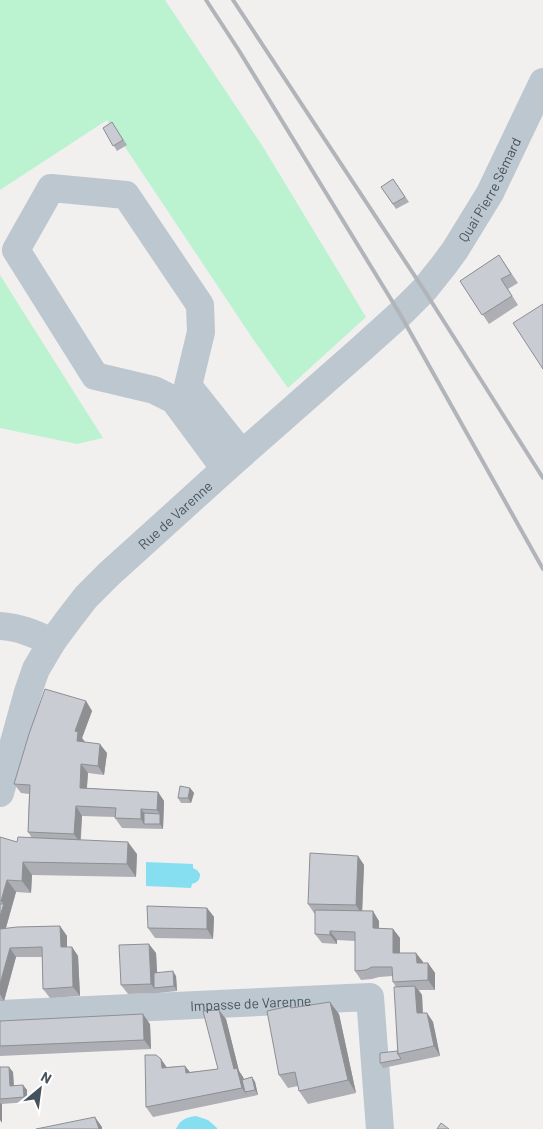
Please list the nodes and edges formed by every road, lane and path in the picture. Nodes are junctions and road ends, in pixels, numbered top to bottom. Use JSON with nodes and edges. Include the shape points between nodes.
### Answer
{"nodes":[{"id":1,"x":542,"y":85,"type":"edge"},
{"id":2,"x":424,"y":290,"type":"joint"},
{"id":3,"x":192,"y":366,"type":"junction"},
{"id":4,"x":154,"y":390,"type":"junction"},
{"id":5,"x":234,"y":461,"type":"junction"},
{"id":6,"x":0,"y":626,"type":"edge"},
{"id":7,"x":52,"y":642,"type":"junction"},
{"id":8,"x":0,"y":793,"type":"edge"},
{"id":9,"x":0,"y":1014,"type":"edge"},
{"id":10,"x":380,"y":1129,"type":"edge"}],
"edges":[{"from":1,"to":2,"type":"street","name":"Quai Pierre Sémard","via":[[490,193],[449,258]]},
{"from":2,"to":5,"type":"street","name":"Rue de Varenne"},
{"from":3,"to":4,"type":"street","via":[[175,380]]},
{"from":3,"to":4,"type":"street","via":[[201,332],[200,305],[126,194],[51,188],[16,250],[95,376]]},
{"from":3,"to":5,"type":"street","via":[[188,386]]},
{"from":4,"to":5,"type":"street","via":[[174,400]]},
{"from":5,"to":7,"type":"street","name":"Rue de Varenne","via":[[108,574]]},
{"from":6,"to":7,"type":"street","via":[[14,627]]},
{"from":7,"to":8,"type":"street","name":"Rue de Varenne","via":[[36,669],[28,692]]},
{"from":9,"to":10,"type":"street","name":"Impasse de Varenne","via":[[370,997]]}]}
